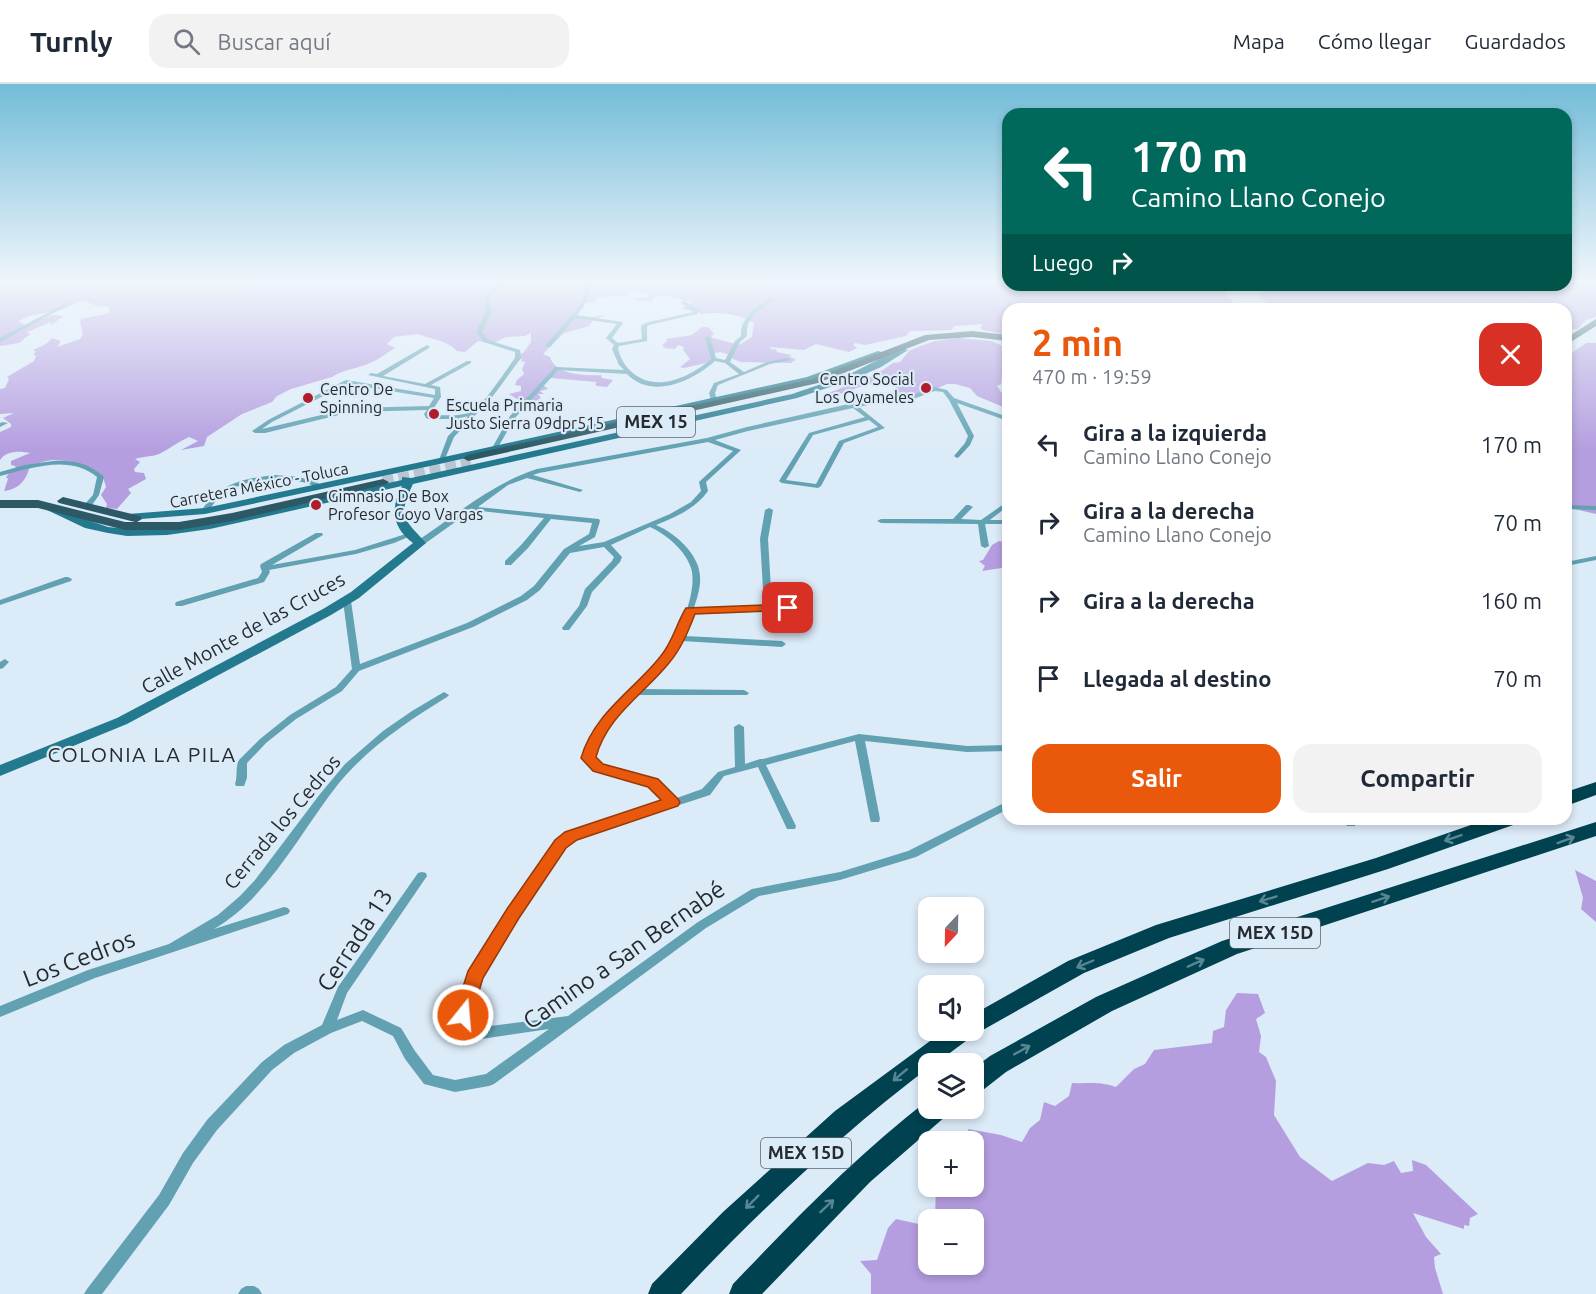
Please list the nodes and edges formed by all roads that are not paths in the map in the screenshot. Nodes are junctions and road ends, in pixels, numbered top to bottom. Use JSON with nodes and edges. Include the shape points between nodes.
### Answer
{"nodes":[{"id":1,"x":483,"y":337,"type":"edge"},
{"id":2,"x":555,"y":337,"type":"edge"},
{"id":3,"x":610,"y":337,"type":"edge"},
{"id":4,"x":645,"y":337,"type":"edge"},
{"id":5,"x":742,"y":337,"type":"edge"},
{"id":6,"x":933,"y":337,"type":"edge"},
{"id":7,"x":961,"y":337,"type":"edge"},
{"id":8,"x":980,"y":337,"type":"edge"},
{"id":9,"x":1589,"y":337,"type":"edge"},
{"id":10,"x":707,"y":338,"type":"dead end"},
{"id":11,"x":1002,"y":339,"type":"edge"},
{"id":12,"x":617,"y":345,"type":"junction"},
{"id":13,"x":548,"y":346,"type":"dead end"},
{"id":14,"x":427,"y":347,"type":"dead end"},
{"id":15,"x":1572,"y":347,"type":"edge"},
{"id":16,"x":904,"y":350,"type":"junction"},
{"id":17,"x":889,"y":351,"type":"junction"},
{"id":18,"x":714,"y":359,"type":"junction"},
{"id":19,"x":787,"y":360,"type":"dead end"},
{"id":20,"x":469,"y":362,"type":"dead end"},
{"id":21,"x":727,"y":362,"type":"junction"},
{"id":22,"x":627,"y":372,"type":"junction"},
{"id":23,"x":743,"y":374,"type":"junction"},
{"id":24,"x":428,"y":384,"type":"junction"},
{"id":25,"x":438,"y":396,"type":"junction"},
{"id":26,"x":952,"y":399,"type":"junction"},
{"id":27,"x":714,"y":400,"type":"junction"},
{"id":28,"x":853,"y":405,"type":"junction"},
{"id":29,"x":430,"y":408,"type":"junction"},
{"id":30,"x":475,"y":411,"type":"junction"},
{"id":31,"x":1002,"y":417,"type":"edge"},
{"id":32,"x":870,"y":418,"type":"junction"},
{"id":33,"x":708,"y":440,"type":"junction"},
{"id":34,"x":495,"y":448,"type":"junction"},
{"id":35,"x":957,"y":456,"type":"dead end"},
{"id":36,"x":442,"y":460,"type":"junction"},
{"id":37,"x":408,"y":467,"type":"junction"},
{"id":38,"x":0,"y":474,"type":"edge"},
{"id":39,"x":441,"y":475,"type":"junction"},
{"id":40,"x":525,"y":476,"type":"junction"},
{"id":41,"x":409,"y":482,"type":"junction"},
{"id":42,"x":320,"y":486,"type":"junction"},
{"id":43,"x":580,"y":490,"type":"dead end"},
{"id":44,"x":0,"y":498,"type":"edge"},
{"id":45,"x":0,"y":504,"type":"edge"},
{"id":46,"x":87,"y":506,"type":"junction"},
{"id":47,"x":50,"y":507,"type":"junction"},
{"id":48,"x":969,"y":507,"type":"dead end"},
{"id":49,"x":1002,"y":507,"type":"edge"},
{"id":50,"x":1572,"y":507,"type":"edge"},
{"id":51,"x":469,"y":508,"type":"junction"},
{"id":52,"x":1596,"y":508,"type":"edge"},
{"id":53,"x":769,"y":510,"type":"dead end"},
{"id":54,"x":205,"y":511,"type":"junction"},
{"id":55,"x":549,"y":516,"type":"junction"},
{"id":56,"x":128,"y":517,"type":"junction"},
{"id":57,"x":880,"y":520,"type":"dead end"},
{"id":58,"x":954,"y":522,"type":"junction"},
{"id":59,"x":1002,"y":522,"type":"edge"},
{"id":60,"x":981,"y":523,"type":"junction"},
{"id":61,"x":649,"y":525,"type":"junction"},
{"id":62,"x":319,"y":535,"type":"dead end"},
{"id":63,"x":414,"y":539,"type":"junction"},
{"id":64,"x":606,"y":544,"type":"junction"},
{"id":65,"x":985,"y":546,"type":"dead end"},
{"id":66,"x":567,"y":551,"type":"junction"},
{"id":67,"x":1596,"y":558,"type":"edge"},
{"id":68,"x":508,"y":563,"type":"dead end"},
{"id":69,"x":1572,"y":563,"type":"edge"},
{"id":70,"x":265,"y":568,"type":"junction"},
{"id":71,"x":68,"y":579,"type":"dead end"},
{"id":72,"x":347,"y":601,"type":"junction"},
{"id":73,"x":0,"y":603,"type":"edge"},
{"id":74,"x":179,"y":604,"type":"dead end"},
{"id":75,"x":808,"y":607,"type":"dead end"},
{"id":76,"x":768,"y":608,"type":"junction"},
{"id":77,"x":690,"y":611,"type":"junction"},
{"id":78,"x":566,"y":628,"type":"dead end"},
{"id":79,"x":680,"y":638,"type":"junction"},
{"id":80,"x":782,"y":644,"type":"dead end"},
{"id":81,"x":356,"y":669,"type":"junction"},
{"id":82,"x":631,"y":692,"type":"junction"},
{"id":83,"x":744,"y":693,"type":"dead end"},
{"id":84,"x":444,"y":695,"type":"dead end"},
{"id":85,"x":739,"y":727,"type":"dead end"},
{"id":86,"x":859,"y":737,"type":"junction"},
{"id":87,"x":1002,"y":748,"type":"edge"},
{"id":88,"x":760,"y":762,"type":"junction"},
{"id":89,"x":741,"y":768,"type":"junction"},
{"id":90,"x":0,"y":771,"type":"edge"},
{"id":91,"x":240,"y":784,"type":"dead end"},
{"id":92,"x":1596,"y":789,"type":"edge"},
{"id":93,"x":1572,"y":797,"type":"edge"},
{"id":94,"x":672,"y":802,"type":"junction"},
{"id":95,"x":1002,"y":808,"type":"edge"},
{"id":96,"x":875,"y":819,"type":"dead end"},
{"id":97,"x":1492,"y":825,"type":"edge"},
{"id":98,"x":791,"y":826,"type":"dead end"},
{"id":99,"x":1596,"y":829,"type":"edge"},
{"id":100,"x":422,"y":876,"type":"dead end"},
{"id":101,"x":284,"y":911,"type":"dead end"},
{"id":102,"x":173,"y":947,"type":"junction"},
{"id":103,"x":0,"y":1012,"type":"edge"},
{"id":104,"x":984,"y":1019,"type":"edge"},
{"id":105,"x":568,"y":1021,"type":"junction"},
{"id":106,"x":327,"y":1029,"type":"junction"},
{"id":107,"x":949,"y":1041,"type":"edge"},
{"id":108,"x":984,"y":1074,"type":"edge"},
{"id":109,"x":923,"y":1119,"type":"edge"},
{"id":110,"x":92,"y":1294,"type":"edge"},
{"id":111,"x":246,"y":1294,"type":"edge"},
{"id":112,"x":254,"y":1294,"type":"edge"},
{"id":113,"x":662,"y":1294,"type":"edge"},
{"id":114,"x":743,"y":1294,"type":"edge"}],
"edges":[{"from":1,"to":30,"type":"street","via":[[519,354],[492,395]]},
{"from":2,"to":13,"type":"street"},
{"from":3,"to":12,"type":"street"},
{"from":4,"to":12,"type":"street"},
{"from":5,"to":21,"type":"street"},
{"from":6,"to":17,"type":"main road","number":"MEX 15"},
{"from":7,"to":16,"type":"main road","number":"MEX 15"},
{"from":8,"to":11,"type":"main road","number":"MEX 15"},
{"from":9,"to":15,"type":"main road"},
{"from":10,"to":18,"type":"street"},
{"from":12,"to":22,"type":"street","via":[[617,358]]},
{"from":14,"to":24,"type":"street","via":[[374,376]]},
{"from":16,"to":17,"type":"main road","number":"MEX 15","via":[[818,386],[470,461],[815,381]]},
{"from":16,"to":39,"type":"street","via":[[865,373],[818,389]]},
{"from":17,"to":27,"type":"street","via":[[809,379]]},
{"from":18,"to":21,"type":"street"},
{"from":18,"to":22,"type":"street","via":[[695,375],[665,383],[639,381]]},
{"from":19,"to":23,"type":"street"},
{"from":20,"to":24,"type":"street"},
{"from":21,"to":23,"type":"street"},
{"from":22,"to":34,"type":"street","via":[[557,368],[512,417]]},
{"from":23,"to":27,"type":"street","via":[[717,384],[712,393]]},
{"from":24,"to":25,"type":"street","via":[[438,388]]},
{"from":25,"to":29,"type":"street"},
{"from":25,"to":29,"type":"street","via":[[346,382],[255,431],[351,410]]},
{"from":26,"to":28,"type":"street","name":"Calle Monte de las Cruces","via":[[939,389]]},
{"from":26,"to":31,"type":"street"},
{"from":26,"to":35,"type":"street","via":[[971,436]]},
{"from":27,"to":34,"type":"street"},
{"from":28,"to":32,"type":"street"},
{"from":28,"to":33,"type":"street","name":"Calle Monte de las Cruces"},
{"from":29,"to":30,"type":"street","via":[[426,416],[431,418],[457,417]]},
{"from":30,"to":36,"type":"street","via":[[448,441]]},
{"from":32,"to":32,"type":"street","via":[[882,428],[841,442],[818,486],[782,481],[811,434]]},
{"from":33,"to":40,"type":"street","name":"Calle Monte de las Cruces"},
{"from":33,"to":61,"type":"street","via":[[738,450],[702,482],[705,491],[697,502]]},
{"from":34,"to":36,"type":"street"},
{"from":36,"to":37,"type":"street"},
{"from":36,"to":39,"type":"street","via":[[447,470]]},
{"from":37,"to":41,"type":"street","via":[[403,473]]},
{"from":37,"to":42,"type":"street"},
{"from":38,"to":46,"type":"street","via":[[65,462],[94,468],[102,477]]},
{"from":39,"to":41,"type":"street"},
{"from":40,"to":43,"type":"street"},
{"from":40,"to":51,"type":"street","name":"Calle Monte de las Cruces"},
{"from":41,"to":47,"type":"street","via":[[210,526],[154,533],[96,529]]},
{"from":41,"to":63,"type":"street","via":[[397,512]]},
{"from":42,"to":54,"type":"street"},
{"from":42,"to":54,"type":"street","via":[[292,476],[256,480],[220,493]]},
{"from":44,"to":46,"type":"main road","name":"Carretera México - Toluca","via":[[43,498]]},
{"from":45,"to":47,"type":"main road","name":"Carretera México - Toluca"},
{"from":46,"to":56,"type":"main road","name":"Carretera México - Toluca"},
{"from":47,"to":56,"type":"main road","name":"Carretera México - Toluca","via":[[117,525],[179,526],[382,480],[205,515]]},
{"from":48,"to":58,"type":"street"},
{"from":49,"to":60,"type":"street"},
{"from":50,"to":52,"type":"street"},
{"from":51,"to":55,"type":"street"},
{"from":51,"to":63,"type":"street","name":"Calle Monte de las Cruces"},
{"from":53,"to":76,"type":"street","via":[[764,539]]},
{"from":54,"to":56,"type":"street"},
{"from":55,"to":66,"type":"street","via":[[596,521],[592,535]]},
{"from":55,"to":68,"type":"street"},
{"from":57,"to":58,"type":"street"},
{"from":58,"to":60,"type":"street"},
{"from":59,"to":60,"type":"street"},
{"from":60,"to":65,"type":"street"},
{"from":61,"to":64,"type":"street"},
{"from":61,"to":77,"type":"street","via":[[680,545],[692,559],[699,582]]},
{"from":62,"to":70,"type":"street"},
{"from":63,"to":70,"type":"street","via":[[338,557]]},
{"from":63,"to":72,"type":"street","name":"Calle Monte de las Cruces"},
{"from":64,"to":66,"type":"street"},
{"from":64,"to":78,"type":"street","via":[[616,552],[616,562],[588,591],[583,606]]},
{"from":66,"to":81,"type":"street","via":[[524,598],[470,625]]},
{"from":67,"to":69,"type":"street"},
{"from":70,"to":74,"type":"street","via":[[261,580]]},
{"from":71,"to":73,"type":"street"},
{"from":72,"to":81,"type":"street"},
{"from":72,"to":90,"type":"street","name":"Calle Monte de las Cruces","via":[[122,721]]},
{"from":75,"to":76,"type":"street"},
{"from":76,"to":77,"type":"street"},
{"from":77,"to":79,"type":"street"},
{"from":79,"to":80,"type":"street"},
{"from":79,"to":82,"type":"street","via":[[665,660]]},
{"from":81,"to":91,"type":"street","via":[[339,689],[293,717],[256,748],[242,762]]},
{"from":82,"to":83,"type":"street"},
{"from":82,"to":94,"type":"street","via":[[612,713],[592,745],[589,758],[598,768],[653,783]]},
{"from":84,"to":102,"type":"street","name":"Cerrada los Cedros","via":[[370,747],[338,778],[273,866],[227,915]]},
{"from":85,"to":89,"type":"street"},
{"from":86,"to":87,"type":"street"},
{"from":86,"to":88,"type":"street"},
{"from":86,"to":96,"type":"street"},
{"from":88,"to":89,"type":"street"},
{"from":88,"to":98,"type":"street"},
{"from":89,"to":94,"type":"street","via":[[721,774],[706,792]]},
{"from":92,"to":93,"type":"highway"},
{"from":94,"to":105,"type":"street","via":[[571,836],[560,844],[475,976],[463,1015],[481,1033]]},
{"from":95,"to":105,"type":"street","name":"Camino a San Bernabé","via":[[912,854],[840,876],[756,892],[702,925]]},
{"from":97,"to":104,"type":"highway","number":"MEX 15D","one_way":true,"via":[[1381,864],[1163,931],[1076,967]]},
{"from":108,"to":99,"type":"highway","number":"MEX 15D","one_way":true,"via":[[1104,1004],[1230,948]]},
{"from":100,"to":106,"type":"street","name":"Cerrada 13","via":[[342,991]]},
{"from":101,"to":102,"type":"street"},
{"from":102,"to":103,"type":"street","name":"Los Cedros","via":[[92,974]]},
{"from":105,"to":106,"type":"street","name":"Camino a San Bernabé","via":[[489,1080],[455,1086],[429,1080],[397,1032],[363,1015]]},
{"from":106,"to":110,"type":"street","name":"Camino a San Bernabé","via":[[267,1066],[212,1125],[164,1200]]},
{"from":107,"to":113,"type":"highway","number":"MEX 15D","one_way":true,"via":[[913,1064],[782,1173]]},
{"from":114,"to":109,"type":"highway","number":"MEX 15D","one_way":true,"via":[[820,1213]]},
{"from":111,"to":112,"type":"street"}]}
